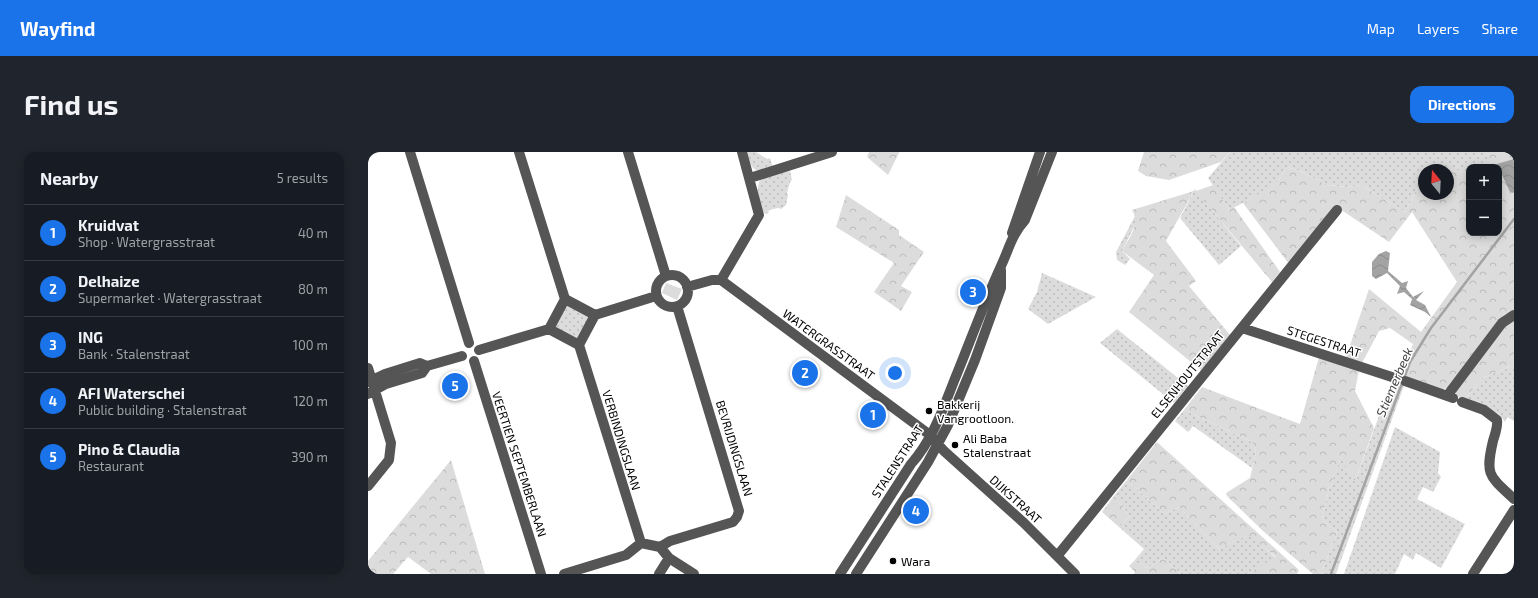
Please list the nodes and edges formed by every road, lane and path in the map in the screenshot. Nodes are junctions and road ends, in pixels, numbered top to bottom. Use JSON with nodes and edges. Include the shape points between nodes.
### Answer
{"nodes":[{"id":1,"x":410,"y":152,"type":"edge"},
{"id":2,"x":520,"y":152,"type":"edge"},
{"id":3,"x":628,"y":152,"type":"edge"},
{"id":4,"x":742,"y":152,"type":"edge"},
{"id":5,"x":832,"y":152,"type":"edge"},
{"id":6,"x":1052,"y":152,"type":"edge"},
{"id":7,"x":1039,"y":156,"type":"edge"},
{"id":8,"x":1048,"y":164,"type":"junction"},
{"id":9,"x":750,"y":178,"type":"junction"},
{"id":10,"x":1337,"y":210,"type":"dead end"},
{"id":11,"x":1011,"y":240,"type":"junction"},
{"id":12,"x":1001,"y":267,"type":"junction"},
{"id":13,"x":666,"y":276,"type":"junction"},
{"id":14,"x":721,"y":280,"type":"junction"},
{"id":15,"x":687,"y":287,"type":"junction"},
{"id":16,"x":656,"y":296,"type":"junction"},
{"id":17,"x":565,"y":299,"type":"junction"},
{"id":18,"x":677,"y":306,"type":"junction"},
{"id":19,"x":595,"y":315,"type":"junction"},
{"id":20,"x":1514,"y":315,"type":"edge"},
{"id":21,"x":1242,"y":328,"type":"junction"},
{"id":22,"x":549,"y":329,"type":"junction"},
{"id":23,"x":469,"y":343,"type":"junction"},
{"id":24,"x":579,"y":345,"type":"junction"},
{"id":25,"x":479,"y":350,"type":"junction"},
{"id":26,"x":462,"y":356,"type":"junction"},
{"id":27,"x":964,"y":356,"type":"junction"},
{"id":28,"x":975,"y":360,"type":"junction"},
{"id":29,"x":474,"y":362,"type":"junction"},
{"id":30,"x":368,"y":368,"type":"edge"},
{"id":31,"x":371,"y":386,"type":"edge"},
{"id":32,"x":1454,"y":399,"type":"junction"},
{"id":33,"x":930,"y":435,"type":"junction"},
{"id":34,"x":938,"y":445,"type":"junction"},
{"id":35,"x":911,"y":464,"type":"junction"},
{"id":36,"x":922,"y":471,"type":"junction"},
{"id":37,"x":368,"y":486,"type":"edge"},
{"id":38,"x":1514,"y":499,"type":"edge"},
{"id":39,"x":1514,"y":510,"type":"edge"},
{"id":40,"x":641,"y":544,"type":"junction"},
{"id":41,"x":660,"y":546,"type":"junction"},
{"id":42,"x":1058,"y":555,"type":"junction"},
{"id":43,"x":669,"y":558,"type":"junction"},
{"id":44,"x":541,"y":574,"type":"edge"},
{"id":45,"x":564,"y":574,"type":"edge"},
{"id":46,"x":659,"y":574,"type":"edge"},
{"id":47,"x":694,"y":574,"type":"edge"},
{"id":48,"x":840,"y":574,"type":"edge"},
{"id":49,"x":856,"y":574,"type":"edge"},
{"id":50,"x":1075,"y":574,"type":"edge"},
{"id":51,"x":1473,"y":574,"type":"edge"}],
"edges":[{"from":1,"to":23,"type":"street"},
{"from":2,"to":17,"type":"street"},
{"from":3,"to":13,"type":"street"},
{"from":4,"to":9,"type":"street"},
{"from":5,"to":9,"type":"street"},
{"from":6,"to":8,"type":"street","name":"STALENSTRAAT"},
{"from":7,"to":8,"type":"street"},
{"from":7,"to":11,"type":"street","name":"STALENSTRAAT"},
{"from":8,"to":11,"type":"street","name":"STALENSTRAAT","via":[[1025,220]]},
{"from":9,"to":14,"type":"street","via":[[759,215]]},
{"from":10,"to":21,"type":"street","name":"ELSENHOUTSTRAAT"},
{"from":11,"to":12,"type":"street","name":"STALENSTRAAT"},
{"from":12,"to":27,"type":"street","name":"STALENSTRAAT"},
{"from":12,"to":28,"type":"street","name":"STALENSTRAAT","via":[[1001,288]]},
{"from":13,"to":15,"type":"street","via":[[679,277]]},
{"from":13,"to":16,"type":"street","via":[[657,284]]},
{"from":14,"to":15,"type":"street"},
{"from":14,"to":33,"type":"street","name":"WATERGRASSTRAAT"},
{"from":15,"to":18,"type":"street","via":[[685,301]]},
{"from":16,"to":18,"type":"street","via":[[665,306]]},
{"from":16,"to":19,"type":"street"},
{"from":17,"to":19,"type":"street"},
{"from":17,"to":22,"type":"street"},
{"from":18,"to":41,"type":"street","name":"BEVRIJDINGSLAAN","via":[[739,511],[733,522]]},
{"from":19,"to":24,"type":"street"},
{"from":20,"to":32,"type":"street","via":[[1502,323]]},
{"from":21,"to":32,"type":"street","name":"STEGESTRAAT"},
{"from":21,"to":42,"type":"street","name":"ELSENHOUTSTRAAT"},
{"from":22,"to":24,"type":"street"},
{"from":22,"to":25,"type":"street"},
{"from":23,"to":25,"type":"street"},
{"from":23,"to":26,"type":"street","via":[[462,349]]},
{"from":24,"to":40,"type":"street","name":"VERBINDINGSLAAN"},
{"from":25,"to":29,"type":"street","via":[[479,356]]},
{"from":26,"to":29,"type":"street","via":[[467,361]]},
{"from":26,"to":31,"type":"street","via":[[427,366],[420,363]]},
{"from":27,"to":28,"type":"street"},
{"from":27,"to":33,"type":"street","name":"STALENSTRAAT"},
{"from":28,"to":34,"type":"street","name":"STALENSTRAAT"},
{"from":29,"to":44,"type":"street","name":"VEERTIEN SEPTEMBERLAAN"},
{"from":30,"to":31,"type":"street"},
{"from":31,"to":37,"type":"street","via":[[391,443],[391,453],[389,460]]},
{"from":32,"to":38,"type":"street","name":"STEGESTRAAT","via":[[1484,410],[1497,420],[1488,461],[1489,472]]},
{"from":33,"to":34,"type":"street","name":"WATERGRASSTRAAT"},
{"from":33,"to":35,"type":"street","name":"STALENSTRAAT"},
{"from":34,"to":36,"type":"street","name":"STALENSTRAAT"},
{"from":34,"to":42,"type":"street","name":"DIJKSTRAAT"},
{"from":35,"to":36,"type":"street"},
{"from":35,"to":48,"type":"street","name":"STALENSTRAAT"},
{"from":36,"to":49,"type":"street","name":"STALENSTRAAT"},
{"from":39,"to":51,"type":"street"},
{"from":40,"to":41,"type":"street"},
{"from":40,"to":45,"type":"street","via":[[626,555]]},
{"from":41,"to":43,"type":"street"},
{"from":42,"to":50,"type":"street","name":"DIJKSTRAAT"},
{"from":43,"to":46,"type":"street"},
{"from":43,"to":47,"type":"street"}]}
